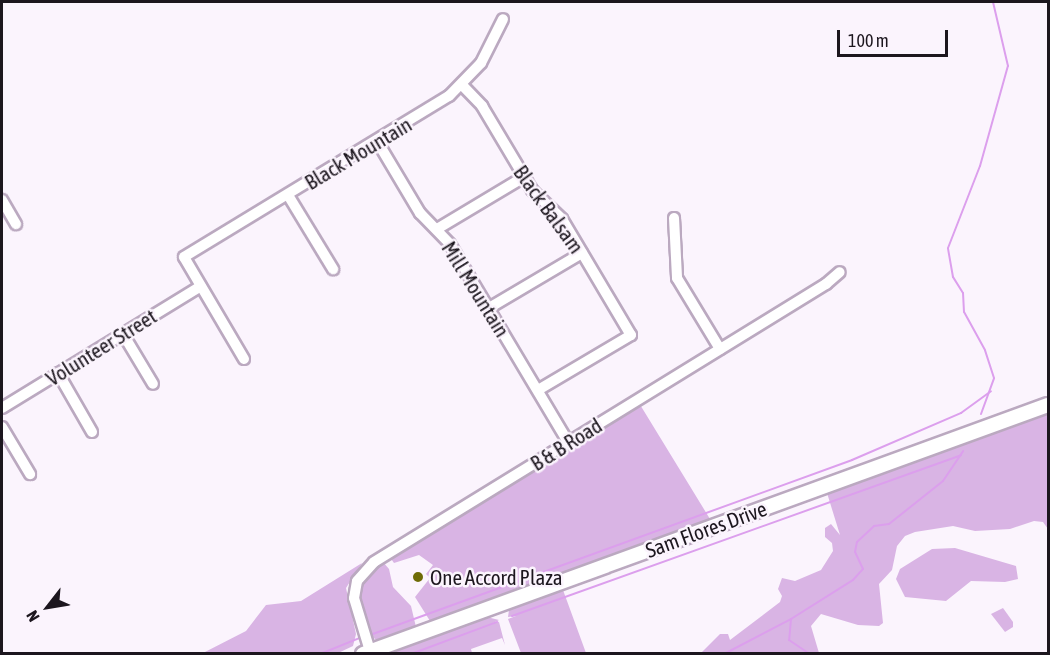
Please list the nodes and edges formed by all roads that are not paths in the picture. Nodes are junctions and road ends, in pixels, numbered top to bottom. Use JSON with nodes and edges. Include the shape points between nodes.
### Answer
{"nodes":[{"id":1,"x":503,"y":19,"type":"dead end"},
{"id":2,"x":463,"y":86,"type":"junction"},
{"id":3,"x":377,"y":141,"type":"junction"},
{"id":4,"x":524,"y":177,"type":"junction"},
{"id":5,"x":288,"y":195,"type":"junction"},
{"id":6,"x":2,"y":200,"type":"edge"},
{"id":7,"x":674,"y":218,"type":"dead end"},
{"id":8,"x":16,"y":224,"type":"dead end"},
{"id":9,"x":437,"y":229,"type":"junction"},
{"id":10,"x":582,"y":252,"type":"junction"},
{"id":11,"x":333,"y":269,"type":"dead end"},
{"id":12,"x":840,"y":272,"type":"dead end"},
{"id":13,"x":201,"y":286,"type":"junction"},
{"id":14,"x":489,"y":308,"type":"junction"},
{"id":15,"x":123,"y":334,"type":"junction"},
{"id":16,"x":720,"y":349,"type":"junction"},
{"id":17,"x":244,"y":359,"type":"dead end"},
{"id":18,"x":58,"y":373,"type":"junction"},
{"id":19,"x":153,"y":384,"type":"dead end"},
{"id":20,"x":538,"y":390,"type":"junction"},
{"id":21,"x":1048,"y":405,"type":"edge"},
{"id":22,"x":2,"y":408,"type":"edge"},
{"id":23,"x":2,"y":426,"type":"edge"},
{"id":24,"x":93,"y":432,"type":"dead end"},
{"id":25,"x":568,"y":442,"type":"junction"},
{"id":26,"x":30,"y":474,"type":"dead end"},
{"id":27,"x":366,"y":652,"type":"edge"}],
"edges":[{"from":1,"to":2,"type":"street","name":"Black Mountain","via":[[494,43]]},
{"from":2,"to":3,"type":"street","name":"Black Mountain"},
{"from":2,"to":4,"type":"street","name":"Black Balsam","via":[[482,106]]},
{"from":3,"to":5,"type":"street","name":"Black Mountain"},
{"from":3,"to":9,"type":"street","name":"Mill Mountain","via":[[420,213]]},
{"from":4,"to":9,"type":"street"},
{"from":4,"to":10,"type":"street","name":"Black Balsam","via":[[562,219]]},
{"from":5,"to":11,"type":"street"},
{"from":5,"to":13,"type":"street","name":"Black Mountain","via":[[184,257]]},
{"from":6,"to":8,"type":"street"},
{"from":7,"to":16,"type":"street","via":[[677,278]]},
{"from":9,"to":14,"type":"street","name":"Mill Mountain"},
{"from":10,"to":14,"type":"street"},
{"from":10,"to":20,"type":"street","name":"Black Balsam","via":[[631,335]]},
{"from":12,"to":16,"type":"street","name":"B & B Road"},
{"from":13,"to":15,"type":"street","name":"Volunteer Street"},
{"from":13,"to":17,"type":"street"},
{"from":14,"to":20,"type":"street","name":"Mill Mountain"},
{"from":15,"to":18,"type":"street","name":"Volunteer Street"},
{"from":15,"to":19,"type":"street"},
{"from":16,"to":25,"type":"street","name":"B & B Road"},
{"from":18,"to":22,"type":"street","name":"Volunteer Street"},
{"from":18,"to":24,"type":"street"},
{"from":20,"to":25,"type":"street","name":"Mill Mountain"},
{"from":21,"to":27,"type":"main road","name":"Sam Flores Drive"},
{"from":23,"to":26,"type":"street"},
{"from":25,"to":27,"type":"street","name":"B & B Road","via":[[367,568],[357,581],[354,598]]}]}
